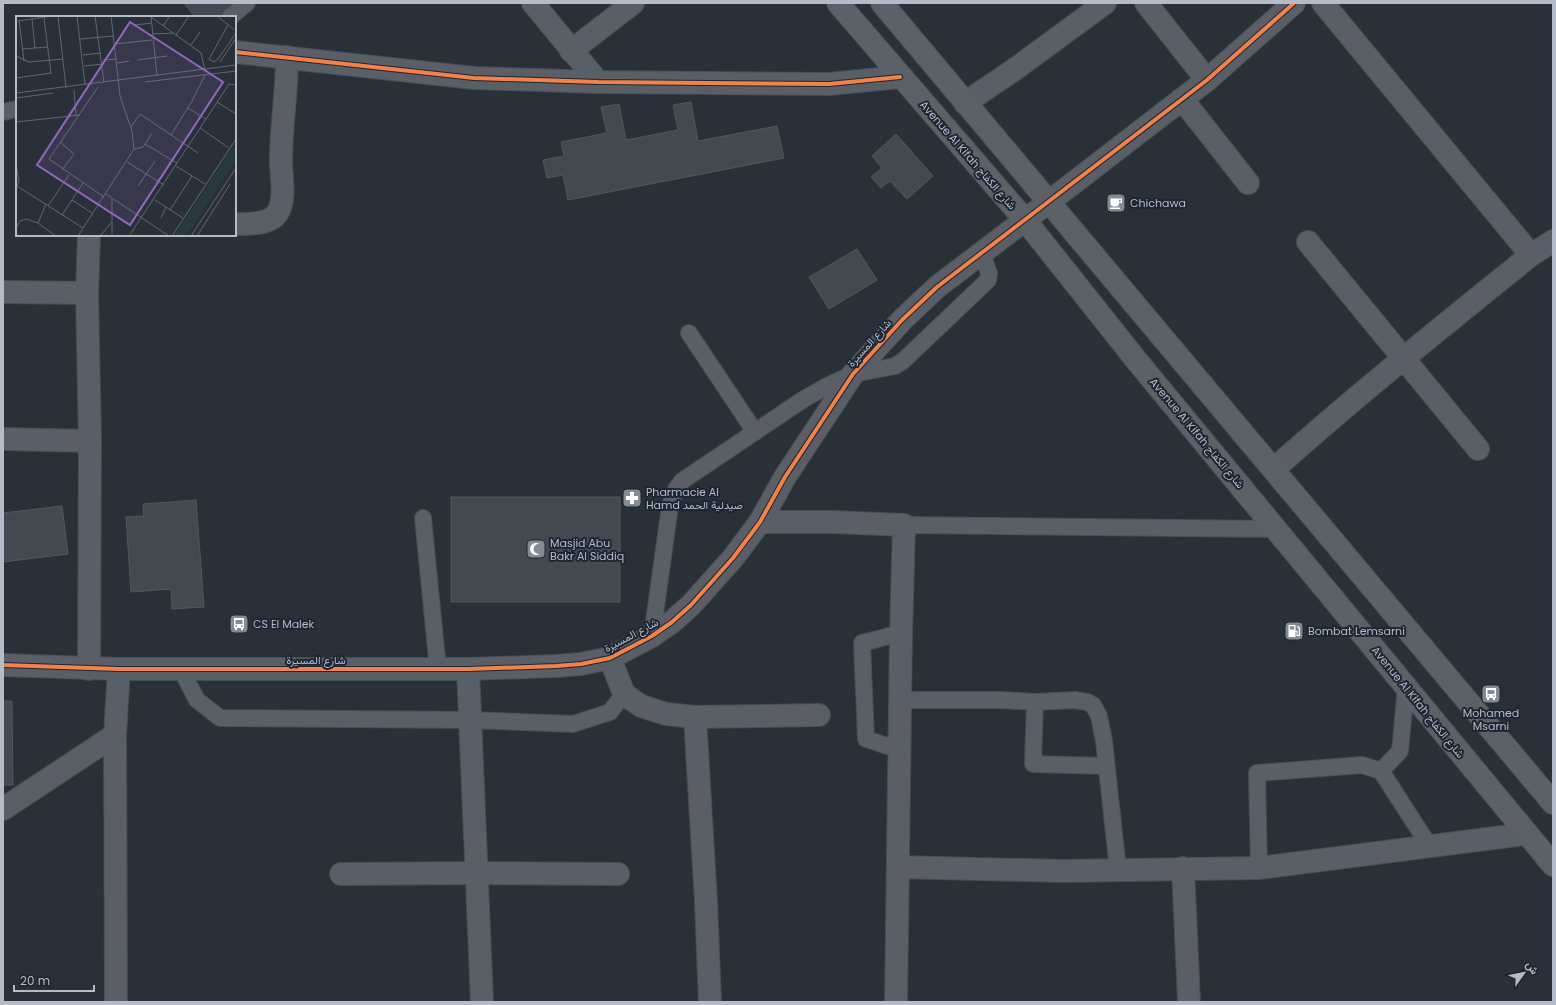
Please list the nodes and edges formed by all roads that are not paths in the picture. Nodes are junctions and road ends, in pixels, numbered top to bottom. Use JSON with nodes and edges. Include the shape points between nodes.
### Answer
{"nodes":[{"id":1,"x":247,"y":3,"type":"edge"},
{"id":2,"x":533,"y":3,"type":"edge"},
{"id":3,"x":633,"y":3,"type":"edge"},
{"id":4,"x":838,"y":3,"type":"edge"},
{"id":5,"x":882,"y":3,"type":"edge"},
{"id":6,"x":1146,"y":3,"type":"edge"},
{"id":7,"x":1294,"y":3,"type":"edge"},
{"id":8,"x":1323,"y":3,"type":"edge"},
{"id":9,"x":1103,"y":4,"type":"edge"},
{"id":10,"x":231,"y":16,"type":"edge"},
{"id":11,"x":571,"y":50,"type":"junction"},
{"id":12,"x":236,"y":52,"type":"edge"},
{"id":13,"x":287,"y":57,"type":"junction"},
{"id":14,"x":900,"y":77,"type":"junction"},
{"id":15,"x":1207,"y":80,"type":"junction"},
{"id":16,"x":598,"y":82,"type":"junction"},
{"id":17,"x":1182,"y":100,"type":"junction"},
{"id":18,"x":965,"y":103,"type":"junction"},
{"id":19,"x":16,"y":109,"type":"edge"},
{"id":20,"x":3,"y":112,"type":"edge"},
{"id":21,"x":1248,"y":183,"type":"dead end"},
{"id":22,"x":1050,"y":201,"type":"junction"},
{"id":23,"x":1025,"y":220,"type":"junction"},
{"id":24,"x":236,"y":224,"type":"edge"},
{"id":25,"x":89,"y":236,"type":"edge"},
{"id":26,"x":1553,"y":241,"type":"edge"},
{"id":27,"x":1308,"y":242,"type":"dead end"},
{"id":28,"x":982,"y":254,"type":"junction"},
{"id":29,"x":1530,"y":255,"type":"junction"},
{"id":30,"x":3,"y":292,"type":"edge"},
{"id":31,"x":87,"y":293,"type":"junction"},
{"id":32,"x":689,"y":333,"type":"dead end"},
{"id":33,"x":1402,"y":359,"type":"junction"},
{"id":34,"x":853,"y":374,"type":"junction"},
{"id":35,"x":755,"y":432,"type":"junction"},
{"id":36,"x":3,"y":439,"type":"edge"},
{"id":37,"x":90,"y":441,"type":"junction"},
{"id":38,"x":1478,"y":449,"type":"dead end"},
{"id":39,"x":1274,"y":469,"type":"junction"},
{"id":40,"x":423,"y":518,"type":"dead end"},
{"id":41,"x":760,"y":522,"type":"junction"},
{"id":42,"x":904,"y":525,"type":"junction"},
{"id":43,"x":1276,"y":529,"type":"junction"},
{"id":44,"x":901,"y":633,"type":"junction"},
{"id":45,"x":652,"y":636,"type":"junction"},
{"id":46,"x":610,"y":658,"type":"junction"},
{"id":47,"x":3,"y":665,"type":"edge"},
{"id":48,"x":438,"y":668,"type":"junction"},
{"id":49,"x":89,"y":669,"type":"junction"},
{"id":50,"x":120,"y":669,"type":"junction"},
{"id":51,"x":181,"y":669,"type":"junction"},
{"id":52,"x":468,"y":669,"type":"junction"},
{"id":53,"x":1406,"y":687,"type":"junction"},
{"id":54,"x":624,"y":694,"type":"junction"},
{"id":55,"x":901,"y":700,"type":"junction"},
{"id":56,"x":1035,"y":702,"type":"junction"},
{"id":57,"x":819,"y":715,"type":"dead end"},
{"id":58,"x":695,"y":717,"type":"junction"},
{"id":59,"x":470,"y":720,"type":"junction"},
{"id":60,"x":115,"y":735,"type":"junction"},
{"id":61,"x":900,"y":750,"type":"junction"},
{"id":62,"x":1106,"y":766,"type":"junction"},
{"id":63,"x":1381,"y":772,"type":"junction"},
{"id":64,"x":1553,"y":803,"type":"edge"},
{"id":65,"x":3,"y":809,"type":"edge"},
{"id":66,"x":1526,"y":834,"type":"junction"},
{"id":67,"x":1430,"y":847,"type":"junction"},
{"id":68,"x":1553,"y":865,"type":"edge"},
{"id":69,"x":898,"y":867,"type":"junction"},
{"id":70,"x":1183,"y":868,"type":"junction"},
{"id":71,"x":1259,"y":868,"type":"junction"},
{"id":72,"x":1118,"y":870,"type":"junction"},
{"id":73,"x":476,"y":873,"type":"junction"},
{"id":74,"x":341,"y":874,"type":"dead end"},
{"id":75,"x":618,"y":874,"type":"dead end"},
{"id":76,"x":116,"y":1002,"type":"edge"},
{"id":77,"x":482,"y":1002,"type":"edge"},
{"id":78,"x":710,"y":1002,"type":"edge"},
{"id":79,"x":896,"y":1002,"type":"edge"},
{"id":80,"x":1189,"y":1002,"type":"edge"}],
"edges":[{"from":1,"to":10,"type":"lane"},
{"from":2,"to":11,"type":"street"},
{"from":3,"to":11,"type":"street"},
{"from":4,"to":14,"type":"main road","name":"Avenue Al Kifah شارع الكفاح"},
{"from":5,"to":18,"type":"main road"},
{"from":6,"to":15,"type":"street"},
{"from":7,"to":15,"type":"street","name":"شارع المسيرة"},
{"from":8,"to":29,"type":"street"},
{"from":9,"to":18,"type":"street"},
{"from":11,"to":16,"type":"street"},
{"from":12,"to":13,"type":"street"},
{"from":13,"to":16,"type":"street","via":[[474,78]]},
{"from":13,"to":24,"type":"street","via":[[281,161],[282,192],[278,213],[270,220]]},
{"from":14,"to":16,"type":"street","via":[[829,84]]},
{"from":14,"to":23,"type":"main road","name":"Avenue Al Kifah شارع الكفاح"},
{"from":15,"to":17,"type":"street","name":"شارع المسيرة"},
{"from":17,"to":21,"type":"street"},
{"from":17,"to":22,"type":"street","name":"شارع المسيرة"},
{"from":18,"to":22,"type":"main road"},
{"from":19,"to":20,"type":"lane"},
{"from":22,"to":23,"type":"street","name":"شارع المسيرة"},
{"from":22,"to":39,"type":"main road"},
{"from":23,"to":28,"type":"street","name":"شارع المسيرة"},
{"from":23,"to":43,"type":"main road","name":"Avenue Al Kifah شارع الكفاح"},
{"from":25,"to":31,"type":"street"},
{"from":26,"to":29,"type":"street"},
{"from":27,"to":33,"type":"street"},
{"from":28,"to":34,"type":"street","name":"شارع المسيرة","via":[[927,296]]},
{"from":28,"to":34,"type":"lane","via":[[989,273],[988,280],[915,350],[895,366]]},
{"from":29,"to":33,"type":"street"},
{"from":30,"to":31,"type":"street"},
{"from":31,"to":37,"type":"street"},
{"from":32,"to":35,"type":"lane"},
{"from":33,"to":38,"type":"street"},
{"from":33,"to":39,"type":"street"},
{"from":34,"to":35,"type":"lane","via":[[804,399]]},
{"from":34,"to":41,"type":"street","name":"شارع المسيرة","via":[[784,477]]},
{"from":35,"to":45,"type":"lane","via":[[682,481],[676,489],[670,506]]},
{"from":36,"to":37,"type":"street"},
{"from":37,"to":49,"type":"street"},
{"from":39,"to":64,"type":"main road"},
{"from":40,"to":48,"type":"lane"},
{"from":41,"to":42,"type":"street"},
{"from":41,"to":45,"type":"street","name":"شارع المسيرة","via":[[691,606]]},
{"from":42,"to":43,"type":"lane"},
{"from":42,"to":44,"type":"street"},
{"from":43,"to":53,"type":"main road","name":"Avenue Al Kifah شارع الكفاح"},
{"from":44,"to":55,"type":"street"},
{"from":44,"to":61,"type":"lane","via":[[862,642],[866,739]]},
{"from":45,"to":46,"type":"street","name":"شارع المسيرة"},
{"from":46,"to":52,"type":"street","name":"شارع المسيرة","via":[[556,666]]},
{"from":46,"to":54,"type":"street"},
{"from":47,"to":49,"type":"street","name":"شارع المسيرة"},
{"from":48,"to":51,"type":"street","name":"شارع المسيرة"},
{"from":48,"to":52,"type":"street","name":"شارع المسيرة"},
{"from":49,"to":50,"type":"street","name":"شارع المسيرة"},
{"from":50,"to":51,"type":"street","name":"شارع المسيرة"},
{"from":50,"to":60,"type":"street"},
{"from":51,"to":59,"type":"lane","via":[[197,700],[220,718]]},
{"from":52,"to":59,"type":"street"},
{"from":53,"to":63,"type":"lane","via":[[1400,751]]},
{"from":53,"to":66,"type":"main road","name":"Avenue Al Kifah شارع الكفاح"},
{"from":54,"to":58,"type":"street","via":[[641,706],[666,714]]},
{"from":54,"to":59,"type":"lane","via":[[610,712],[573,724]]},
{"from":55,"to":56,"type":"lane"},
{"from":55,"to":61,"type":"street"},
{"from":56,"to":62,"type":"lane","via":[[1075,700],[1094,705],[1104,741]]},
{"from":56,"to":62,"type":"lane","via":[[1033,764]]},
{"from":57,"to":58,"type":"street"},
{"from":58,"to":78,"type":"street"},
{"from":59,"to":73,"type":"street"},
{"from":60,"to":65,"type":"street"},
{"from":60,"to":76,"type":"street"},
{"from":61,"to":69,"type":"street"},
{"from":62,"to":72,"type":"lane"},
{"from":63,"to":67,"type":"lane"},
{"from":63,"to":71,"type":"lane","via":[[1362,765],[1257,773]]},
{"from":66,"to":67,"type":"street"},
{"from":66,"to":68,"type":"main road","name":"Avenue Al Kifah شارع الكفاح"},
{"from":67,"to":71,"type":"street"},
{"from":69,"to":72,"type":"street"},
{"from":69,"to":79,"type":"street"},
{"from":70,"to":71,"type":"street"},
{"from":70,"to":72,"type":"street"},
{"from":70,"to":80,"type":"street"},
{"from":73,"to":74,"type":"street"},
{"from":73,"to":75,"type":"street"},
{"from":73,"to":77,"type":"street"}]}
